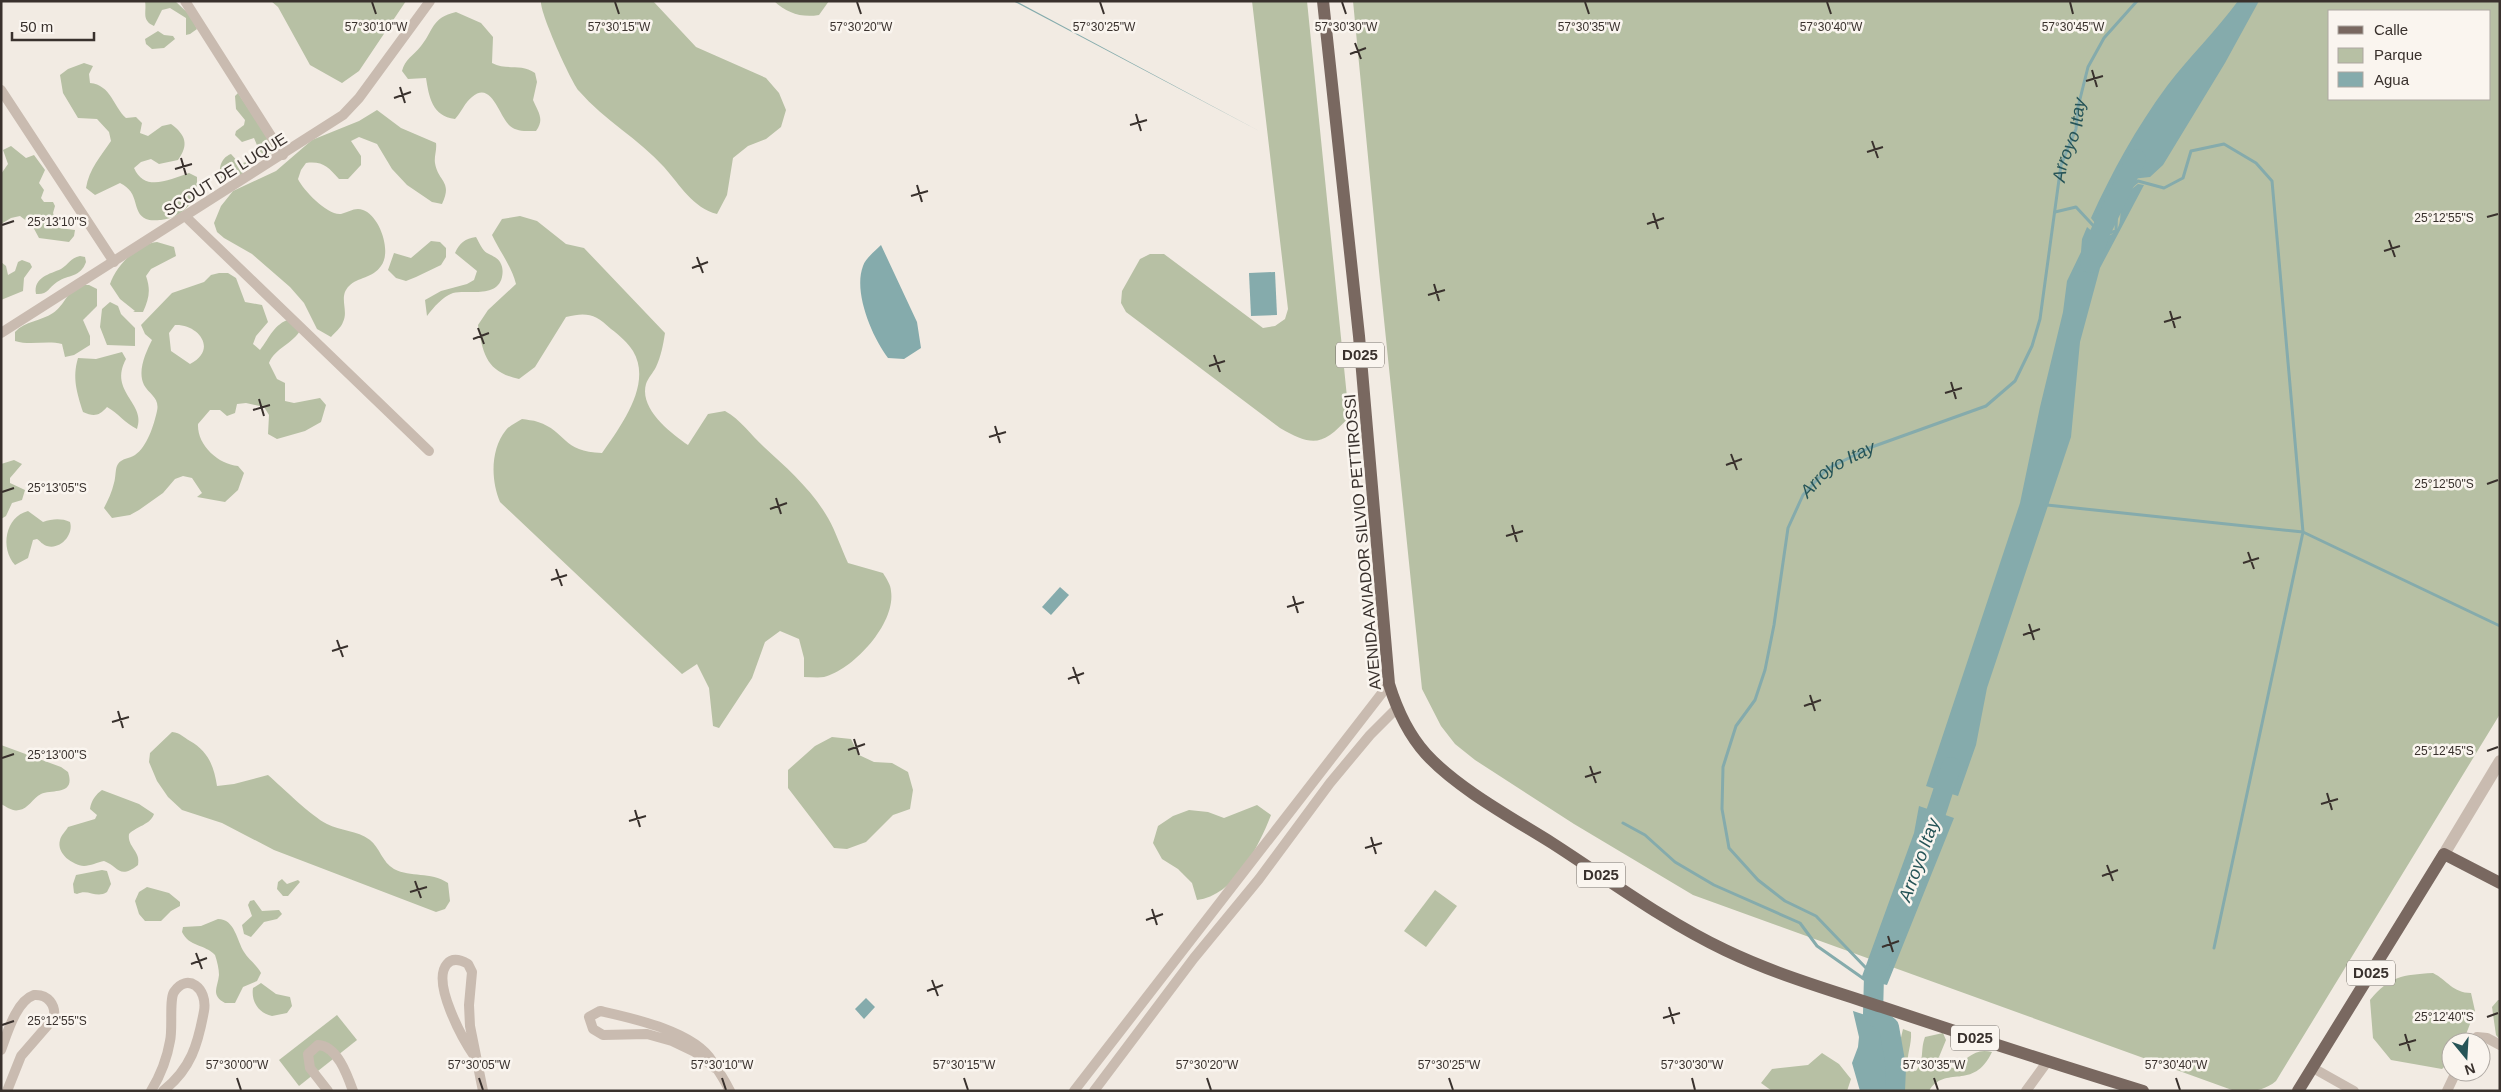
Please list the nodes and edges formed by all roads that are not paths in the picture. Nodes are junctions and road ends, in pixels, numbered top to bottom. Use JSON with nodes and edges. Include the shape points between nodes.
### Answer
{"nodes":[{"id":1,"x":185,"y":1,"type":"edge"},
{"id":2,"x":430,"y":1,"type":"edge"},
{"id":3,"x":1323,"y":1,"type":"edge"},
{"id":4,"x":1,"y":90,"type":"edge"},
{"id":5,"x":283,"y":155,"type":"junction"},
{"id":6,"x":186,"y":216,"type":"junction"},
{"id":7,"x":114,"y":262,"type":"junction"},
{"id":8,"x":1,"y":333,"type":"edge"},
{"id":9,"x":429,"y":451,"type":"dead end"},
{"id":10,"x":1389,"y":684,"type":"junction"},
{"id":11,"x":1397,"y":708,"type":"junction"},
{"id":12,"x":2500,"y":761,"type":"edge"},
{"id":13,"x":2444,"y":854,"type":"junction"},
{"id":14,"x":2500,"y":883,"type":"edge"},
{"id":15,"x":1150,"y":992,"type":"junction"},
{"id":16,"x":1162,"y":1000,"type":"junction"},
{"id":17,"x":1,"y":1050,"type":"edge"},
{"id":18,"x":475,"y":1056,"type":"junction"},
{"id":19,"x":2047,"y":1062,"type":"junction"},
{"id":20,"x":715,"y":1068,"type":"junction"},
{"id":21,"x":2313,"y":1068,"type":"junction"},
{"id":22,"x":7,"y":1091,"type":"edge"},
{"id":23,"x":150,"y":1091,"type":"edge"},
{"id":24,"x":163,"y":1091,"type":"edge"},
{"id":25,"x":328,"y":1091,"type":"edge"},
{"id":26,"x":354,"y":1091,"type":"edge"},
{"id":27,"x":483,"y":1091,"type":"edge"},
{"id":28,"x":730,"y":1091,"type":"edge"},
{"id":29,"x":1074,"y":1091,"type":"edge"},
{"id":30,"x":1094,"y":1091,"type":"edge"},
{"id":31,"x":2026,"y":1091,"type":"edge"},
{"id":32,"x":2143,"y":1091,"type":"edge"},
{"id":33,"x":2298,"y":1091,"type":"edge"},
{"id":34,"x":2354,"y":1091,"type":"edge"}],
"edges":[{"from":1,"to":5,"type":"street"},
{"from":2,"to":5,"type":"street","name":"SCOUT DE LUQUE","via":[[351,108]]},
{"from":3,"to":10,"type":"main road","name":"AVENIDA AVIADOR SILVIO PETTIROSSI","number":"D025","via":[[1359,336]]},
{"from":4,"to":7,"type":"street"},
{"from":5,"to":6,"type":"street","name":"SCOUT DE LUQUE"},
{"from":6,"to":7,"type":"street","name":"SCOUT DE LUQUE"},
{"from":6,"to":9,"type":"street"},
{"from":7,"to":8,"type":"street","name":"SCOUT DE LUQUE"},
{"from":10,"to":11,"type":"main road","name":"AVENIDA AVIADOR SILVIO PETTIROSSI","number":"D025"},
{"from":10,"to":15,"type":"street"},
{"from":11,"to":16,"type":"street","via":[[1330,783],[1259,879]]},
{"from":11,"to":19,"type":"main road","name":"AVENIDA AVIADOR SILVIO PETTIROSSI","number":"D025","via":[[1426,754],[1456,780],[1724,950],[1782,974]]},
{"from":12,"to":13,"type":"street"},
{"from":13,"to":14,"type":"main road"},
{"from":13,"to":21,"type":"main road","number":"D025"},
{"from":15,"to":16,"type":"street"},
{"from":15,"to":29,"type":"street"},
{"from":16,"to":30,"type":"street"},
{"from":17,"to":22,"type":"street","via":[[21,1006],[34,995],[48,999],[54,1006],[54,1018],[21,1056]]},
{"from":18,"to":18,"type":"street","via":[[469,1005],[472,972],[468,964],[455,960],[443,970],[443,982],[454,1020]]},
{"from":18,"to":27,"type":"street"},
{"from":19,"to":31,"type":"street"},
{"from":19,"to":32,"type":"main road","name":"AVENIDA AVIADOR SILVIO PETTIROSSI","number":"D025"},
{"from":20,"to":20,"type":"street","via":[[712,1060],[687,1039],[660,1026],[600,1011],[589,1017],[593,1029],[603,1035],[647,1034],[672,1041],[695,1052]]},
{"from":20,"to":28,"type":"street"},
{"from":21,"to":33,"type":"main road","number":"D025"},
{"from":21,"to":34,"type":"street"},
{"from":23,"to":24,"type":"street","via":[[166,1061],[172,997],[180,986],[197,986],[203,992],[205,1002],[197,1047],[180,1076]]},
{"from":25,"to":26,"type":"street","via":[[308,1062],[308,1054],[318,1045],[333,1051]]}]}
